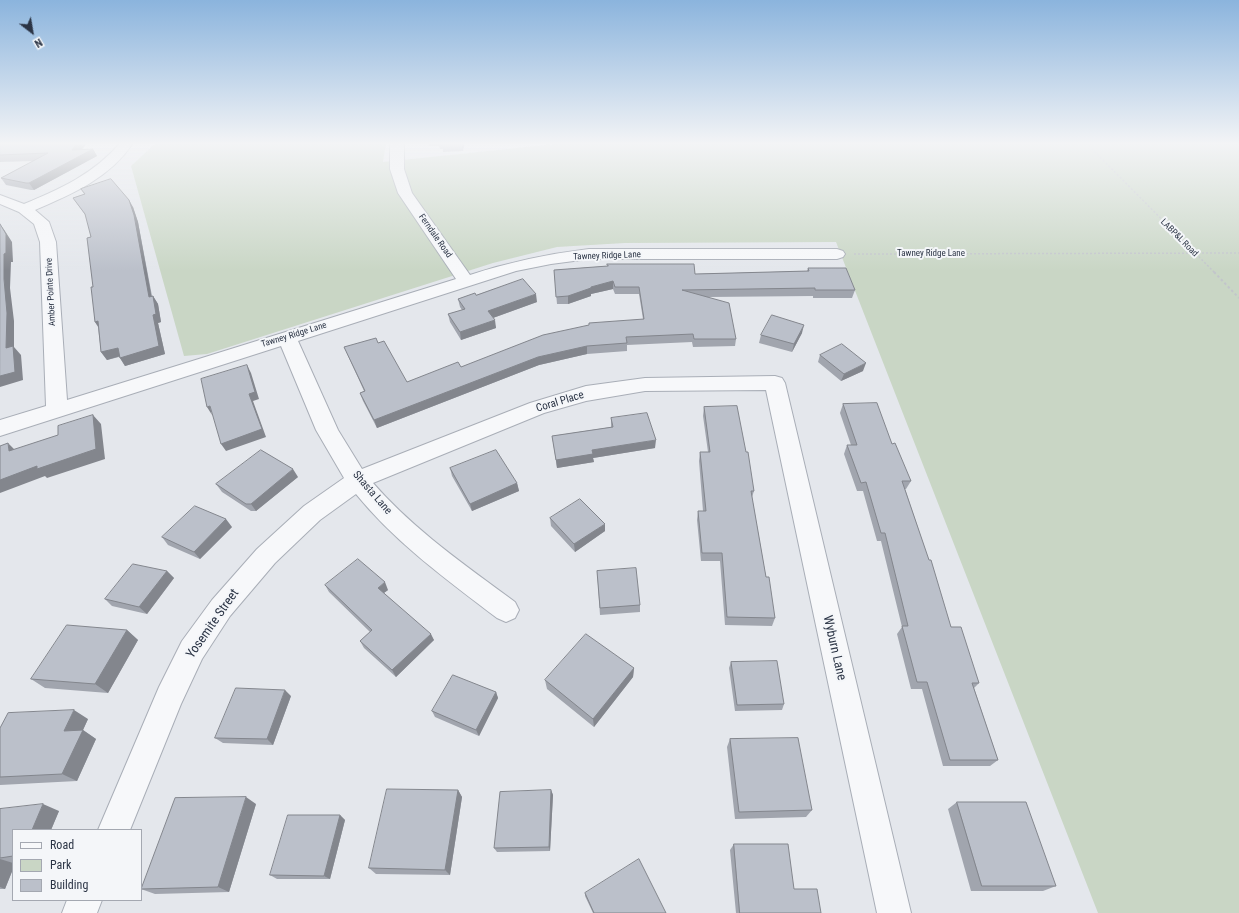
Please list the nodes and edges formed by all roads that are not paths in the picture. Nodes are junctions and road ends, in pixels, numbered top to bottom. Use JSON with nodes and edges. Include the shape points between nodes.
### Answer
{"nodes":[{"id":1,"x":79,"y":186,"type":"edge"},
{"id":2,"x":401,"y":186,"type":"edge"},
{"id":3,"x":0,"y":199,"type":"edge"},
{"id":4,"x":24,"y":209,"type":"junction"},
{"id":5,"x":837,"y":254,"type":"road end"},
{"id":6,"x":466,"y":281,"type":"junction"},
{"id":7,"x":286,"y":337,"type":"junction"},
{"id":8,"x":775,"y":383,"type":"joint"},
{"id":9,"x":57,"y":410,"type":"junction"},
{"id":10,"x":0,"y":428,"type":"edge"},
{"id":11,"x":358,"y":480,"type":"junction"},
{"id":12,"x":506,"y":610,"type":"dead end"},
{"id":13,"x":114,"y":829,"type":"edge"},
{"id":14,"x":85,"y":901,"type":"edge"},
{"id":15,"x":80,"y":913,"type":"edge"},
{"id":16,"x":894,"y":913,"type":"edge"}],
"edges":[{"from":1,"to":4,"type":"street"},
{"from":2,"to":6,"type":"street","name":"Ferndale Road"},
{"from":3,"to":4,"type":"street","name":"Amber Pointe Drive"},
{"from":4,"to":9,"type":"street","name":"Amber Pointe Drive","via":[[41,222],[48,242]]},
{"from":5,"to":6,"type":"street","name":"Tawney Ridge Lane","via":[[589,254],[551,258]]},
{"from":6,"to":7,"type":"street","name":"Tawney Ridge Lane"},
{"from":7,"to":9,"type":"street","name":"Tawney Ridge Lane"},
{"from":7,"to":11,"type":"street","name":"Shasta Lane","via":[[325,426]]},
{"from":8,"to":11,"type":"street","name":"Coral Place","via":[[648,384],[567,398]]},
{"from":8,"to":16,"type":"street","name":"Wyburn Lane"},
{"from":9,"to":10,"type":"street","name":"Tawney Ridge Lane"},
{"from":11,"to":12,"type":"street","name":"Shasta Lane","via":[[417,542]]},
{"from":11,"to":13,"type":"street","name":"Yosemite Street","via":[[312,513],[266,556],[221,608],[192,650],[172,690]]},
{"from":14,"to":15,"type":"street"}]}
